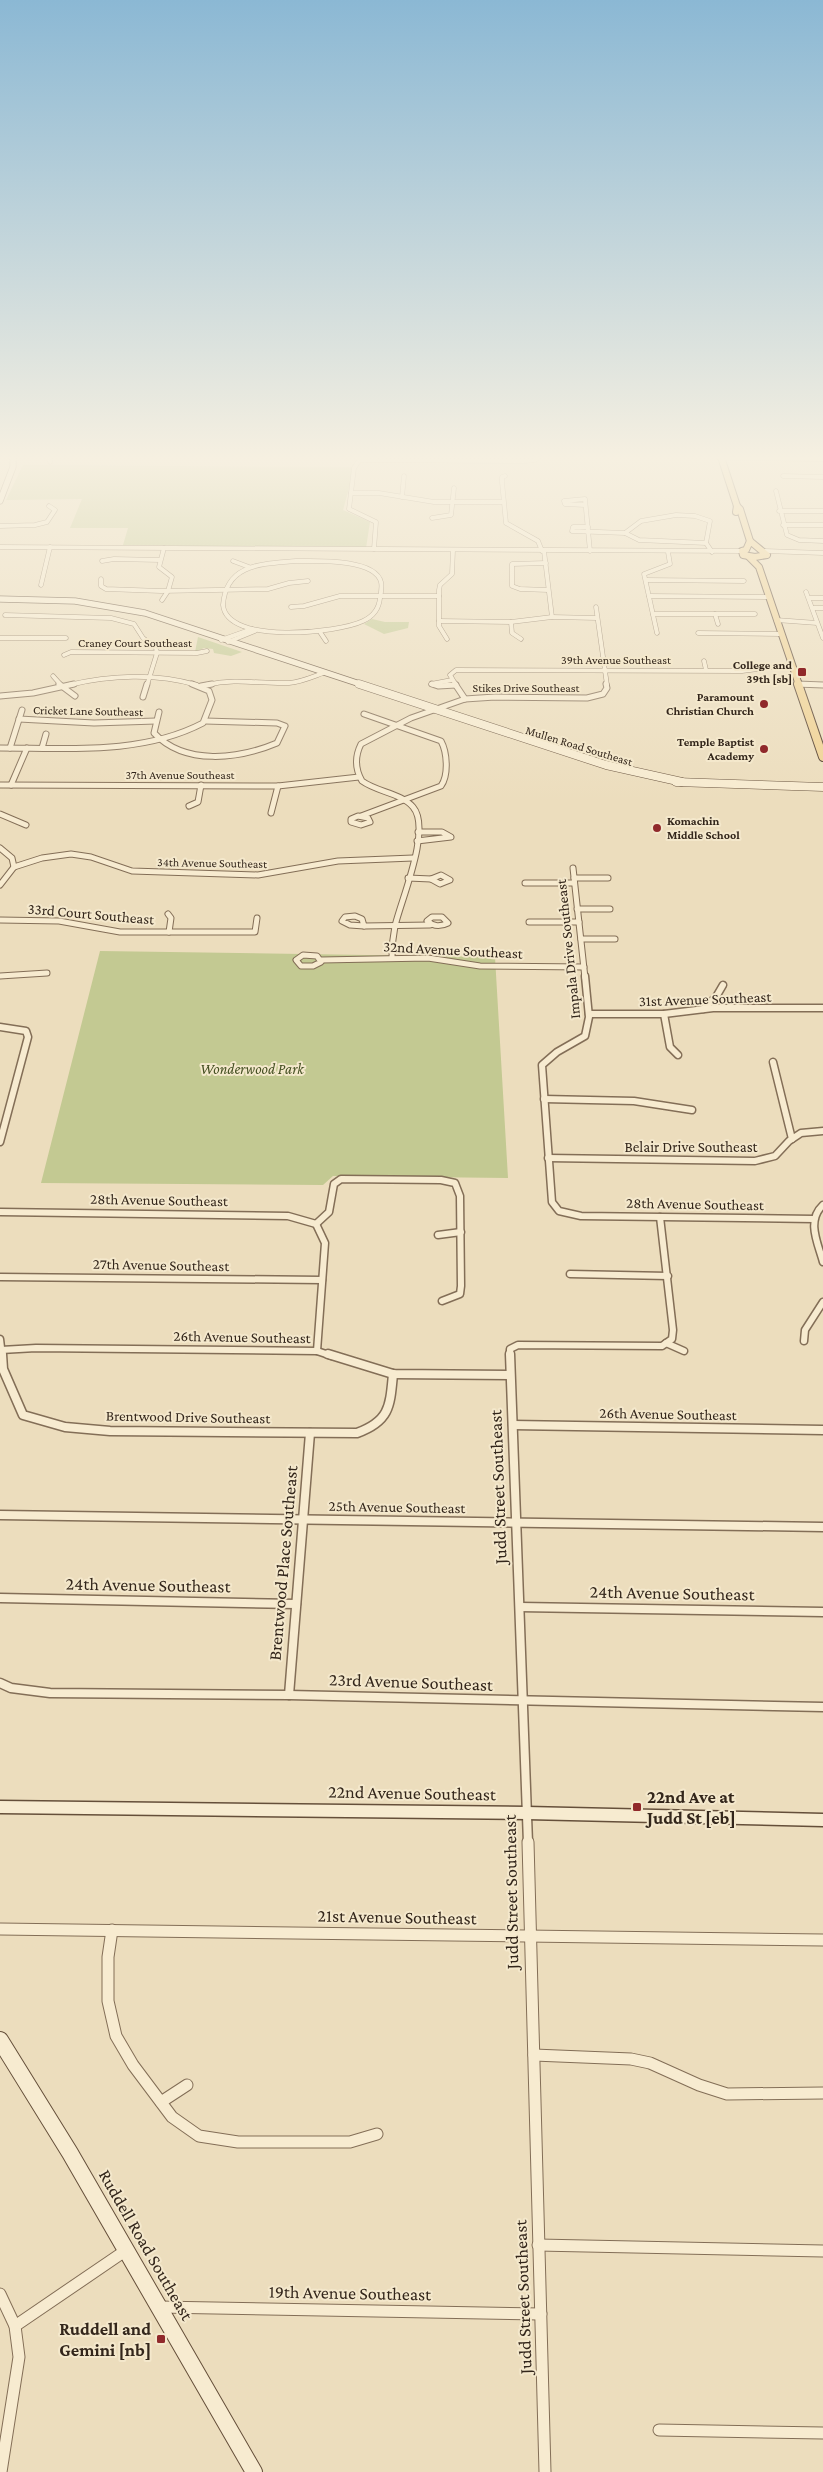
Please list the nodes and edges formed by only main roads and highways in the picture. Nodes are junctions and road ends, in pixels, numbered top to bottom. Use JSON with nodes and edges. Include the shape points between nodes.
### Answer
{"nodes":[{"id":1,"x":761,"y":572,"type":"edge"},
{"id":2,"x":823,"y":757,"type":"edge"}],
"edges":[{"from":1,"to":2,"type":"main road"}]}
